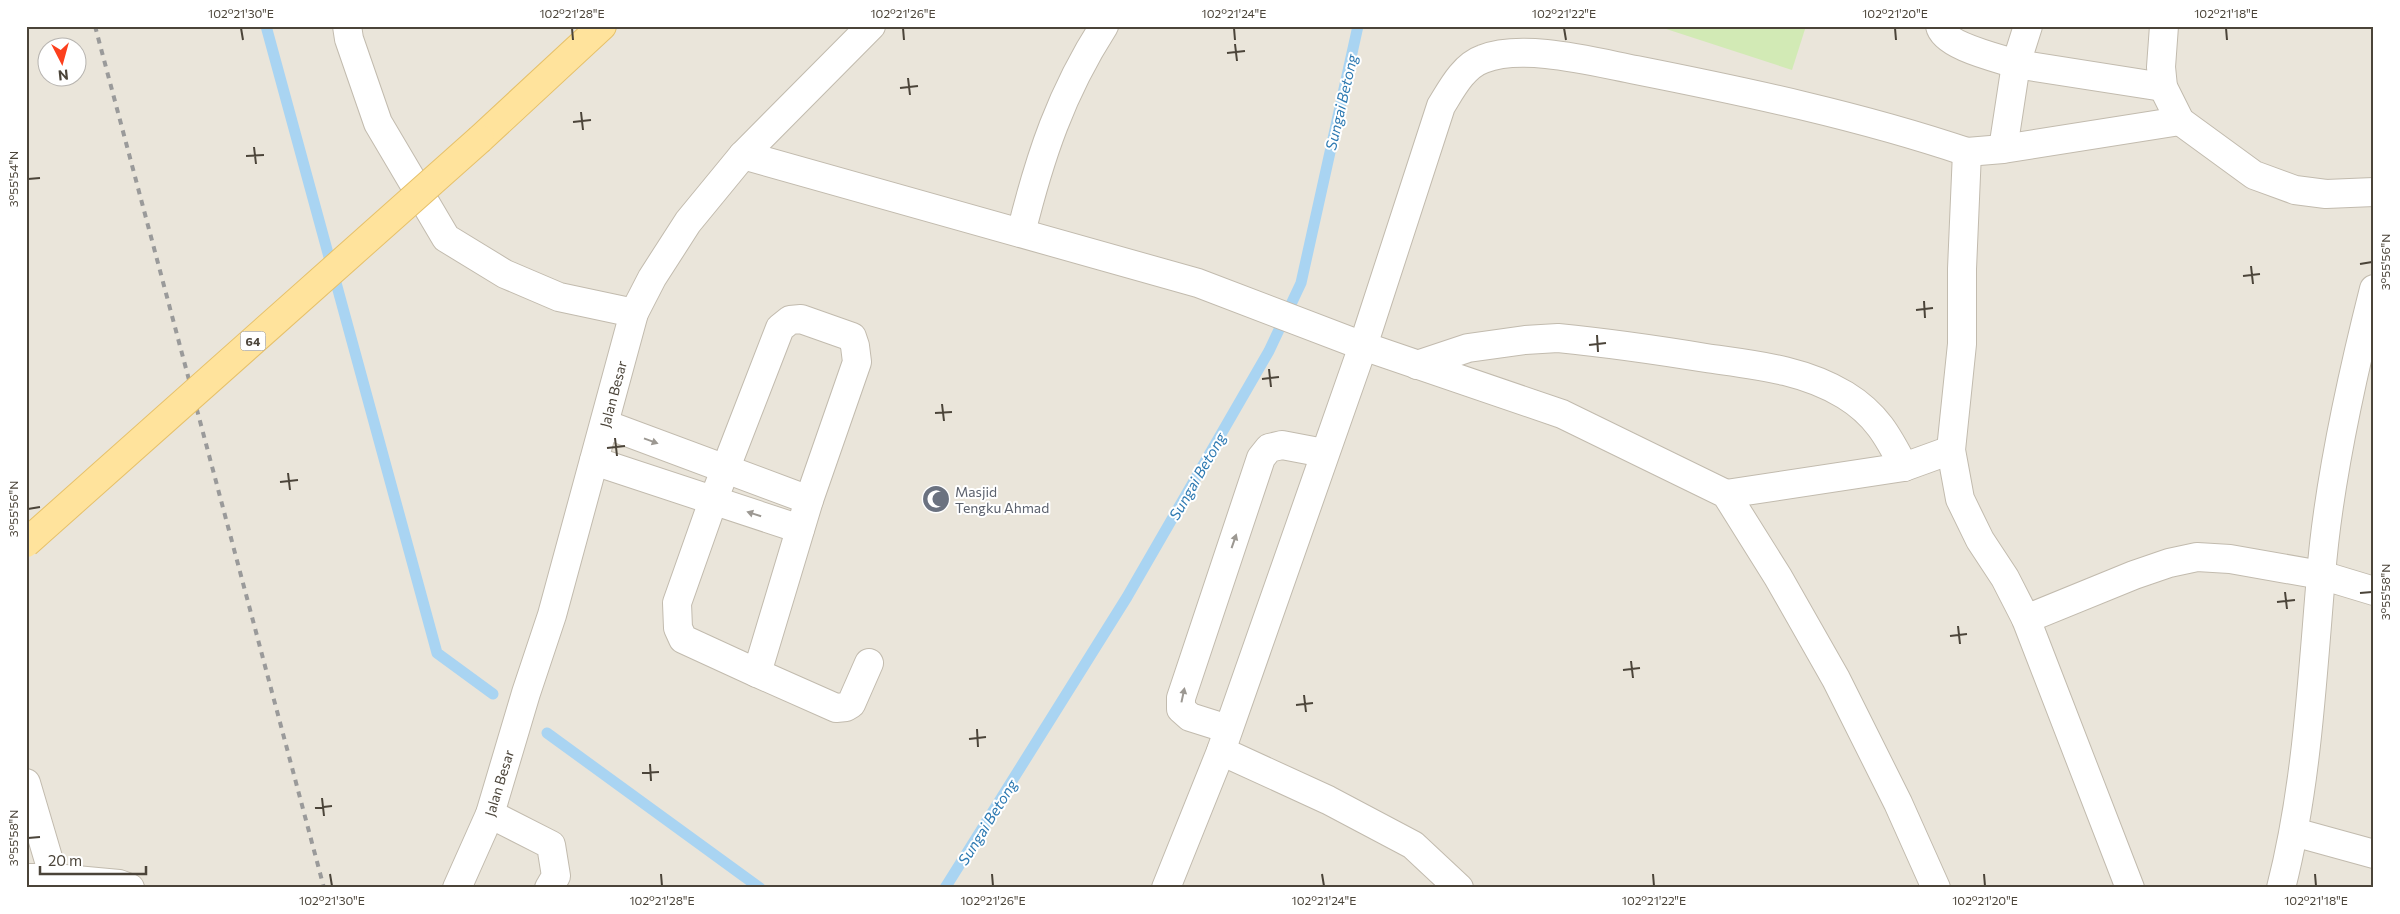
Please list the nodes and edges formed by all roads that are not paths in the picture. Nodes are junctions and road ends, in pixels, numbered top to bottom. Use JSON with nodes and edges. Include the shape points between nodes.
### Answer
{"nodes":[{"id":1,"x":347,"y":26,"type":"edge"},
{"id":2,"x":602,"y":26,"type":"edge"},
{"id":3,"x":871,"y":26,"type":"edge"},
{"id":4,"x":1104,"y":26,"type":"edge"},
{"id":5,"x":1940,"y":26,"type":"edge"},
{"id":6,"x":2028,"y":26,"type":"edge"},
{"id":7,"x":2164,"y":26,"type":"edge"},
{"id":8,"x":2016,"y":64,"type":"junction"},
{"id":9,"x":2164,"y":87,"type":"junction"},
{"id":10,"x":2180,"y":121,"type":"junction"},
{"id":11,"x":2003,"y":149,"type":"junction"},
{"id":12,"x":1967,"y":152,"type":"junction"},
{"id":13,"x":743,"y":156,"type":"junction"},
{"id":14,"x":2374,"y":192,"type":"edge"},
{"id":15,"x":1021,"y":233,"type":"junction"},
{"id":16,"x":2374,"y":290,"type":"edge"},
{"id":17,"x":634,"y":313,"type":"junction"},
{"id":18,"x":1351,"y":341,"type":"junction"},
{"id":19,"x":1417,"y":365,"type":"junction"},
{"id":20,"x":605,"y":424,"type":"junction"},
{"id":21,"x":1951,"y":450,"type":"junction"},
{"id":22,"x":1324,"y":453,"type":"junction"},
{"id":23,"x":594,"y":461,"type":"junction"},
{"id":24,"x":1904,"y":467,"type":"junction"},
{"id":25,"x":725,"y":468,"type":"junction"},
{"id":26,"x":1726,"y":494,"type":"junction"},
{"id":27,"x":808,"y":500,"type":"junction"},
{"id":28,"x":713,"y":501,"type":"junction"},
{"id":29,"x":800,"y":529,"type":"junction"},
{"id":30,"x":26,"y":543,"type":"edge"},
{"id":31,"x":2321,"y":575,"type":"junction"},
{"id":32,"x":2374,"y":591,"type":"edge"},
{"id":33,"x":2026,"y":619,"type":"junction"},
{"id":34,"x":869,"y":663,"type":"dead end"},
{"id":35,"x":756,"y":673,"type":"junction"},
{"id":36,"x":1224,"y":740,"type":"junction"},
{"id":37,"x":26,"y":783,"type":"edge"},
{"id":38,"x":490,"y":814,"type":"junction"},
{"id":39,"x":2294,"y":832,"type":"junction"},
{"id":40,"x":2374,"y":854,"type":"edge"},
{"id":41,"x":26,"y":878,"type":"edge"},
{"id":42,"x":54,"y":878,"type":"junction"},
{"id":43,"x":130,"y":888,"type":"edge"},
{"id":44,"x":457,"y":888,"type":"edge"},
{"id":45,"x":550,"y":888,"type":"edge"},
{"id":46,"x":1166,"y":888,"type":"edge"},
{"id":47,"x":1459,"y":888,"type":"edge"},
{"id":48,"x":1936,"y":888,"type":"edge"},
{"id":49,"x":2130,"y":888,"type":"edge"},
{"id":50,"x":2280,"y":888,"type":"edge"}],
"edges":[{"from":1,"to":17,"type":"street","via":[[378,123],[446,238],[505,274],[559,297]]},
{"from":2,"to":30,"type":"main road","number":"64","bridge":true,"via":[[480,139]]},
{"from":3,"to":13,"type":"street","name":"Jalan Besar"},
{"from":4,"to":15,"type":"street","via":[[1081,62],[1051,128],[1036,170]]},
{"from":5,"to":8,"type":"street","via":[[1941,32],[1952,42]]},
{"from":6,"to":8,"type":"street"},
{"from":7,"to":9,"type":"street","via":[[2161,67]]},
{"from":8,"to":9,"type":"street"},
{"from":8,"to":11,"type":"street"},
{"from":9,"to":10,"type":"street"},
{"from":10,"to":11,"type":"street"},
{"from":10,"to":14,"type":"street","via":[[2254,175],[2287,187],[2326,194]]},
{"from":11,"to":12,"type":"street"},
{"from":12,"to":18,"type":"street","via":[[1924,137],[1706,84],[1558,56],[1508,52],[1481,59],[1459,77],[1441,106]]},
{"from":12,"to":21,"type":"street","via":[[1962,344]]},
{"from":13,"to":15,"type":"street"},
{"from":13,"to":17,"type":"street","name":"Jalan Besar","via":[[688,222]]},
{"from":15,"to":18,"type":"street","via":[[1198,283]]},
{"from":16,"to":31,"type":"street","via":[[2334,472]]},
{"from":17,"to":20,"type":"street","name":"Jalan Besar"},
{"from":18,"to":19,"type":"street"},
{"from":18,"to":22,"type":"street"},
{"from":19,"to":24,"type":"street","via":[[1468,348],[1558,338],[1786,370],[1846,396],[1868,414],[1886,431]]},
{"from":19,"to":26,"type":"street","via":[[1562,414]]},
{"from":20,"to":23,"type":"street","name":"Jalan Besar"},
{"from":20,"to":25,"type":"street","one_way":true},
{"from":21,"to":24,"type":"street"},
{"from":21,"to":33,"type":"street","via":[[1960,499]]},
{"from":22,"to":36,"type":"street"},
{"from":36,"to":22,"type":"street","one_way":true,"via":[[1181,709],[1181,698],[1261,458],[1269,448],[1282,446]]},
{"from":23,"to":28,"type":"street"},
{"from":23,"to":38,"type":"street","name":"Jalan Besar","via":[[552,615]]},
{"from":24,"to":26,"type":"street"},
{"from":25,"to":27,"type":"street"},
{"from":25,"to":27,"type":"street","via":[[780,328],[790,320],[801,319],[852,337],[856,362]]},
{"from":25,"to":28,"type":"street"},
{"from":26,"to":48,"type":"street","via":[[1836,679]]},
{"from":27,"to":29,"type":"street"},
{"from":29,"to":28,"type":"street","one_way":true},
{"from":28,"to":35,"type":"street","via":[[677,603],[678,628],[683,639]]},
{"from":29,"to":35,"type":"street"},
{"from":31,"to":32,"type":"street"},
{"from":31,"to":33,"type":"street","via":[[2230,559],[2197,557],[2134,575]]},
{"from":31,"to":39,"type":"street","via":[[2315,661]]},
{"from":33,"to":49,"type":"street"},
{"from":34,"to":35,"type":"street","via":[[851,704],[841,708]]},
{"from":36,"to":46,"type":"street"},
{"from":36,"to":47,"type":"street","via":[[1413,845]]},
{"from":37,"to":42,"type":"street"},
{"from":38,"to":44,"type":"street","name":"Jalan Besar"},
{"from":38,"to":45,"type":"street","via":[[551,845],[556,876]]},
{"from":39,"to":40,"type":"street"},
{"from":39,"to":50,"type":"street"},
{"from":41,"to":42,"type":"street"},
{"from":42,"to":43,"type":"street","via":[[119,884]]}]}
